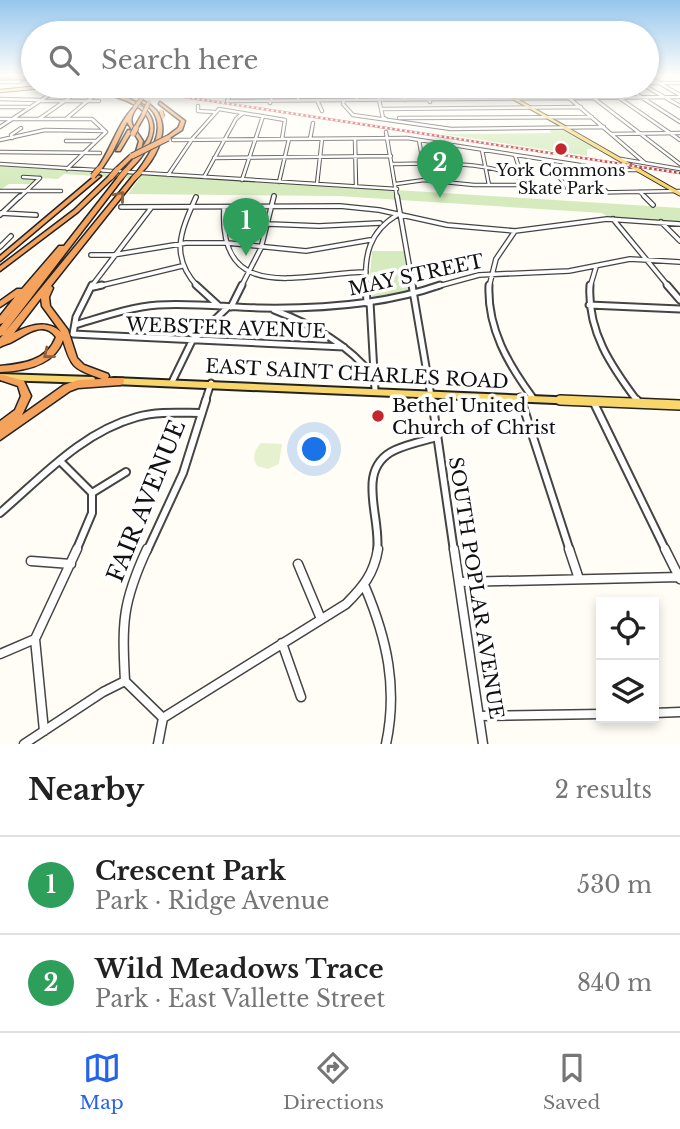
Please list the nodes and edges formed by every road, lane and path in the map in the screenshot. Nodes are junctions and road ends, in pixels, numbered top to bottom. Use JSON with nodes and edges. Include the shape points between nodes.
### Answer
{"nodes":[{"id":1,"x":24,"y":111,"type":"edge"},
{"id":2,"x":51,"y":111,"type":"edge"},
{"id":3,"x":77,"y":111,"type":"edge"},
{"id":4,"x":142,"y":111,"type":"edge"},
{"id":5,"x":144,"y":111,"type":"edge"},
{"id":6,"x":154,"y":111,"type":"edge"},
{"id":7,"x":156,"y":111,"type":"edge"},
{"id":8,"x":161,"y":111,"type":"edge"},
{"id":9,"x":172,"y":111,"type":"edge"},
{"id":10,"x":198,"y":111,"type":"edge"},
{"id":11,"x":229,"y":111,"type":"edge"},
{"id":12,"x":349,"y":111,"type":"edge"},
{"id":13,"x":383,"y":111,"type":"edge"},
{"id":14,"x":433,"y":111,"type":"edge"},
{"id":15,"x":484,"y":111,"type":"edge"},
{"id":16,"x":537,"y":111,"type":"edge"},
{"id":17,"x":585,"y":111,"type":"edge"},
{"id":18,"x":612,"y":111,"type":"edge"},
{"id":19,"x":639,"y":111,"type":"edge"},
{"id":20,"x":663,"y":111,"type":"edge"},
{"id":21,"x":214,"y":112,"type":"joint"},
{"id":22,"x":130,"y":113,"type":"joint"},
{"id":23,"x":243,"y":113,"type":"junction"},
{"id":24,"x":263,"y":116,"type":"junction"},
{"id":25,"x":548,"y":117,"type":"junction"},
{"id":26,"x":592,"y":117,"type":"junction"},
{"id":27,"x":437,"y":118,"type":"junction"},
{"id":28,"x":489,"y":118,"type":"junction"},
{"id":29,"x":0,"y":119,"type":"edge"},
{"id":30,"x":12,"y":119,"type":"junction"},
{"id":31,"x":39,"y":119,"type":"junction"},
{"id":32,"x":66,"y":119,"type":"junction"},
{"id":33,"x":385,"y":119,"type":"junction"},
{"id":34,"x":680,"y":122,"type":"edge"},
{"id":35,"x":313,"y":123,"type":"dead end"},
{"id":36,"x":0,"y":127,"type":"edge"},
{"id":37,"x":604,"y":127,"type":"junction"},
{"id":38,"x":21,"y":128,"type":"dead end"},
{"id":39,"x":440,"y":128,"type":"junction"},
{"id":40,"x":496,"y":128,"type":"junction"},
{"id":41,"x":552,"y":128,"type":"joint"},
{"id":42,"x":566,"y":128,"type":"junction"},
{"id":43,"x":105,"y":131,"type":"junction"},
{"id":44,"x":386,"y":132,"type":"dead end"},
{"id":45,"x":641,"y":133,"type":"junction"},
{"id":46,"x":670,"y":133,"type":"junction"},
{"id":47,"x":680,"y":133,"type":"edge"},
{"id":48,"x":611,"y":134,"type":"junction"},
{"id":49,"x":12,"y":138,"type":"junction"},
{"id":50,"x":170,"y":138,"type":"junction"},
{"id":51,"x":387,"y":138,"type":"junction"},
{"id":52,"x":257,"y":139,"type":"junction"},
{"id":53,"x":282,"y":139,"type":"junction"},
{"id":54,"x":289,"y":139,"type":"junction"},
{"id":55,"x":310,"y":139,"type":"junction"},
{"id":56,"x":322,"y":139,"type":"junction"},
{"id":57,"x":355,"y":139,"type":"junction"},
{"id":58,"x":0,"y":140,"type":"edge"},
{"id":59,"x":191,"y":140,"type":"junction"},
{"id":60,"x":224,"y":140,"type":"junction"},
{"id":61,"x":419,"y":140,"type":"junction"},
{"id":62,"x":680,"y":140,"type":"edge"},
{"id":63,"x":66,"y":141,"type":"dead end"},
{"id":64,"x":96,"y":141,"type":"junction"},
{"id":65,"x":452,"y":145,"type":"junction"},
{"id":66,"x":482,"y":150,"type":"junction"},
{"id":67,"x":0,"y":152,"type":"edge"},
{"id":68,"x":84,"y":153,"type":"junction"},
{"id":69,"x":100,"y":153,"type":"dead end"},
{"id":70,"x":515,"y":155,"type":"junction"},
{"id":71,"x":391,"y":156,"type":"junction"},
{"id":72,"x":285,"y":157,"type":"junction"},
{"id":73,"x":320,"y":157,"type":"junction"},
{"id":74,"x":355,"y":157,"type":"junction"},
{"id":75,"x":214,"y":158,"type":"junction"},
{"id":76,"x":250,"y":158,"type":"junction"},
{"id":77,"x":621,"y":159,"type":"junction"},
{"id":78,"x":545,"y":160,"type":"junction"},
{"id":79,"x":147,"y":163,"type":"junction"},
{"id":80,"x":423,"y":163,"type":"junction"},
{"id":81,"x":645,"y":163,"type":"junction"},
{"id":82,"x":0,"y":164,"type":"edge"},
{"id":83,"x":392,"y":164,"type":"junction"},
{"id":84,"x":582,"y":165,"type":"junction"},
{"id":85,"x":445,"y":166,"type":"junction"},
{"id":86,"x":680,"y":167,"type":"edge"},
{"id":87,"x":67,"y":169,"type":"junction"},
{"id":88,"x":488,"y":169,"type":"junction"},
{"id":89,"x":427,"y":170,"type":"junction"},
{"id":90,"x":640,"y":170,"type":"junction"},
{"id":91,"x":127,"y":171,"type":"junction"},
{"id":92,"x":99,"y":173,"type":"junction"},
{"id":93,"x":140,"y":174,"type":"junction"},
{"id":94,"x":169,"y":174,"type":"junction"},
{"id":95,"x":205,"y":176,"type":"junction"},
{"id":96,"x":23,"y":177,"type":"dead end"},
{"id":97,"x":522,"y":177,"type":"junction"},
{"id":98,"x":242,"y":178,"type":"junction"},
{"id":99,"x":424,"y":180,"type":"junction"},
{"id":100,"x":279,"y":182,"type":"junction"},
{"id":101,"x":317,"y":184,"type":"junction"},
{"id":102,"x":530,"y":184,"type":"junction"},
{"id":103,"x":489,"y":185,"type":"junction"},
{"id":104,"x":356,"y":186,"type":"junction"},
{"id":105,"x":396,"y":187,"type":"junction"},
{"id":106,"x":0,"y":191,"type":"edge"},
{"id":107,"x":26,"y":191,"type":"junction"},
{"id":108,"x":61,"y":191,"type":"dead end"},
{"id":109,"x":568,"y":192,"type":"junction"},
{"id":110,"x":601,"y":192,"type":"junction"},
{"id":111,"x":607,"y":192,"type":"junction"},
{"id":112,"x":640,"y":192,"type":"junction"},
{"id":113,"x":679,"y":192,"type":"edge"},
{"id":114,"x":274,"y":196,"type":"dead end"},
{"id":115,"x":196,"y":197,"type":"dead end"},
{"id":116,"x":607,"y":198,"type":"dead end"},
{"id":117,"x":653,"y":205,"type":"dead end"},
{"id":118,"x":272,"y":206,"type":"junction"},
{"id":119,"x":121,"y":207,"type":"dead end"},
{"id":120,"x":151,"y":208,"type":"junction"},
{"id":121,"x":224,"y":208,"type":"junction"},
{"id":122,"x":191,"y":209,"type":"junction"},
{"id":123,"x":1,"y":214,"type":"edge"},
{"id":124,"x":36,"y":215,"type":"dead end"},
{"id":125,"x":399,"y":215,"type":"junction"},
{"id":126,"x":89,"y":218,"type":"junction"},
{"id":127,"x":612,"y":219,"type":"junction"},
{"id":128,"x":661,"y":222,"type":"junction"},
{"id":129,"x":380,"y":223,"type":"junction"},
{"id":130,"x":680,"y":223,"type":"edge"},
{"id":131,"x":268,"y":224,"type":"junction"},
{"id":132,"x":515,"y":231,"type":"junction"},
{"id":133,"x":0,"y":235,"type":"edge"},
{"id":134,"x":370,"y":240,"type":"junction"},
{"id":135,"x":680,"y":242,"type":"edge"},
{"id":136,"x":228,"y":243,"type":"junction"},
{"id":137,"x":178,"y":244,"type":"junction"},
{"id":138,"x":0,"y":247,"type":"edge"},
{"id":139,"x":261,"y":248,"type":"junction"},
{"id":140,"x":0,"y":253,"type":"edge"},
{"id":141,"x":91,"y":255,"type":"dead end"},
{"id":142,"x":113,"y":255,"type":"junction"},
{"id":143,"x":52,"y":257,"type":"junction"},
{"id":144,"x":0,"y":259,"type":"edge"},
{"id":145,"x":646,"y":259,"type":"junction"},
{"id":146,"x":680,"y":262,"type":"edge"},
{"id":147,"x":62,"y":265,"type":"junction"},
{"id":148,"x":182,"y":266,"type":"junction"},
{"id":149,"x":596,"y":267,"type":"junction"},
{"id":150,"x":0,"y":269,"type":"edge"},
{"id":151,"x":366,"y":272,"type":"junction"},
{"id":152,"x":250,"y":273,"type":"junction"},
{"id":153,"x":491,"y":273,"type":"junction"},
{"id":154,"x":93,"y":288,"type":"junction"},
{"id":155,"x":414,"y":294,"type":"junction"},
{"id":156,"x":680,"y":300,"type":"edge"},
{"id":157,"x":368,"y":302,"type":"junction"},
{"id":158,"x":0,"y":304,"type":"edge"},
{"id":159,"x":589,"y":305,"type":"junction"},
{"id":160,"x":219,"y":306,"type":"junction"},
{"id":161,"x":229,"y":307,"type":"junction"},
{"id":162,"x":264,"y":308,"type":"junction"},
{"id":163,"x":298,"y":308,"type":"junction"},
{"id":164,"x":680,"y":309,"type":"edge"},
{"id":165,"x":293,"y":317,"type":"junction"},
{"id":166,"x":0,"y":321,"type":"edge"},
{"id":167,"x":75,"y":325,"type":"junction"},
{"id":168,"x":0,"y":333,"type":"edge"},
{"id":169,"x":326,"y":335,"type":"junction"},
{"id":170,"x":192,"y":341,"type":"junction"},
{"id":171,"x":0,"y":345,"type":"edge"},
{"id":172,"x":314,"y":346,"type":"junction"},
{"id":173,"x":344,"y":347,"type":"junction"},
{"id":174,"x":373,"y":353,"type":"junction"},
{"id":175,"x":360,"y":359,"type":"junction"},
{"id":176,"x":0,"y":374,"type":"edge"},
{"id":177,"x":105,"y":376,"type":"junction"},
{"id":178,"x":374,"y":377,"type":"junction"},
{"id":179,"x":518,"y":378,"type":"junction"},
{"id":180,"x":120,"y":381,"type":"junction"},
{"id":181,"x":159,"y":381,"type":"junction"},
{"id":182,"x":172,"y":382,"type":"junction"},
{"id":183,"x":211,"y":383,"type":"junction"},
{"id":184,"x":375,"y":390,"type":"junction"},
{"id":185,"x":431,"y":393,"type":"junction"},
{"id":186,"x":521,"y":397,"type":"junction"},
{"id":187,"x":533,"y":398,"type":"junction"},
{"id":188,"x":593,"y":401,"type":"junction"},
{"id":189,"x":639,"y":403,"type":"junction"},
{"id":190,"x":680,"y":405,"type":"edge"},
{"id":191,"x":202,"y":413,"type":"junction"},
{"id":192,"x":0,"y":427,"type":"edge"},
{"id":193,"x":0,"y":436,"type":"edge"},
{"id":194,"x":437,"y":437,"type":"junction"},
{"id":195,"x":61,"y":462,"type":"junction"},
{"id":196,"x":126,"y":472,"type":"dead end"},
{"id":197,"x":92,"y":493,"type":"junction"},
{"id":198,"x":0,"y":513,"type":"edge"},
{"id":199,"x":31,"y":561,"type":"dead end"},
{"id":200,"x":71,"y":564,"type":"junction"},
{"id":201,"x":298,"y":564,"type":"dead end"},
{"id":202,"x":680,"y":578,"type":"edge"},
{"id":203,"x":579,"y":579,"type":"junction"},
{"id":204,"x":459,"y":582,"type":"junction"},
{"id":205,"x":365,"y":587,"type":"junction"},
{"id":206,"x":321,"y":620,"type":"junction"},
{"id":207,"x":36,"y":639,"type":"junction"},
{"id":208,"x":282,"y":643,"type":"junction"},
{"id":209,"x":0,"y":654,"type":"edge"},
{"id":210,"x":125,"y":681,"type":"junction"},
{"id":211,"x":301,"y":697,"type":"dead end"},
{"id":212,"x":680,"y":712,"type":"edge"},
{"id":213,"x":659,"y":713,"type":"edge"},
{"id":214,"x":596,"y":714,"type":"edge"},
{"id":215,"x":479,"y":716,"type":"junction"},
{"id":216,"x":163,"y":718,"type":"junction"},
{"id":217,"x":44,"y":731,"type":"junction"},
{"id":218,"x":24,"y":744,"type":"edge"},
{"id":219,"x":158,"y":744,"type":"edge"},
{"id":220,"x":386,"y":744,"type":"edge"},
{"id":221,"x":484,"y":744,"type":"edge"}],
"edges":[{"from":1,"to":30,"type":"street"},
{"from":2,"to":31,"type":"street"},
{"from":3,"to":32,"type":"street"},
{"from":4,"to":92,"type":"highway","bridge":true,"via":[[132,133]]},
{"from":5,"to":91,"type":"highway","via":[[153,129],[150,144]]},
{"from":6,"to":79,"type":"highway","via":[[161,129]]},
{"from":7,"to":50,"type":"highway","via":[[179,122]]},
{"from":8,"to":79,"type":"highway","bridge":true,"via":[[164,136]]},
{"from":9,"to":50,"type":"highway","via":[[184,123]]},
{"from":10,"to":21,"type":"street"},
{"from":11,"to":23,"type":"street"},
{"from":12,"to":33,"type":"street"},
{"from":13,"to":33,"type":"street"},
{"from":14,"to":27,"type":"street"},
{"from":15,"to":28,"type":"street"},
{"from":16,"to":25,"type":"main road"},
{"from":17,"to":26,"type":"street"},
{"from":18,"to":45,"type":"street"},
{"from":19,"to":46,"type":"street"},
{"from":20,"to":34,"type":"street"},
{"from":21,"to":59,"type":"street"},
{"from":22,"to":91,"type":"highway","via":[[129,122],[141,144]]},
{"from":22,"to":92,"type":"highway"},
{"from":23,"to":24,"type":"street"},
{"from":23,"to":60,"type":"street"},
{"from":24,"to":52,"type":"street"},
{"from":24,"to":53,"type":"street","via":[[286,120]]},
{"from":25,"to":26,"type":"street"},
{"from":25,"to":28,"type":"street"},
{"from":25,"to":42,"type":"main road"},
{"from":26,"to":37,"type":"street"},
{"from":27,"to":28,"type":"street"},
{"from":27,"to":33,"type":"street"},
{"from":27,"to":39,"type":"street"},
{"from":28,"to":40,"type":"street"},
{"from":29,"to":30,"type":"street"},
{"from":30,"to":31,"type":"street"},
{"from":30,"to":36,"type":"street"},
{"from":31,"to":32,"type":"street"},
{"from":32,"to":43,"type":"street","via":[[92,120]]},
{"from":33,"to":39,"type":"street"},
{"from":35,"to":55,"type":"street"},
{"from":37,"to":42,"type":"street"},
{"from":37,"to":48,"type":"street"},
{"from":38,"to":49,"type":"street"},
{"from":39,"to":40,"type":"street"},
{"from":40,"to":41,"type":"street"},
{"from":41,"to":42,"type":"street"},
{"from":42,"to":77,"type":"main road"},
{"from":43,"to":49,"type":"street","via":[[45,130]]},
{"from":43,"to":64,"type":"street"},
{"from":44,"to":51,"type":"street"},
{"from":45,"to":46,"type":"street"},
{"from":45,"to":48,"type":"street"},
{"from":45,"to":86,"type":"street"},
{"from":46,"to":47,"type":"street"},
{"from":46,"to":62,"type":"street"},
{"from":48,"to":81,"type":"street"},
{"from":49,"to":58,"type":"street"},
{"from":50,"to":59,"type":"street"},
{"from":50,"to":150,"type":"highway","bridge":true,"via":[[132,156],[76,211]]},
{"from":51,"to":57,"type":"street"},
{"from":51,"to":61,"type":"street"},
{"from":51,"to":71,"type":"street","name":"SOUTH POPLAR AVENUE"},
{"from":52,"to":53,"type":"street"},
{"from":52,"to":60,"type":"street"},
{"from":52,"to":76,"type":"street"},
{"from":53,"to":54,"type":"street"},
{"from":54,"to":55,"type":"street"},
{"from":54,"to":72,"type":"street"},
{"from":55,"to":56,"type":"street"},
{"from":56,"to":57,"type":"street"},
{"from":56,"to":73,"type":"street"},
{"from":57,"to":74,"type":"street"},
{"from":59,"to":60,"type":"street"},
{"from":59,"to":94,"type":"street"},
{"from":60,"to":75,"type":"street"},
{"from":61,"to":65,"type":"street"},
{"from":61,"to":80,"type":"street"},
{"from":63,"to":64,"type":"street"},
{"from":64,"to":68,"type":"street"},
{"from":65,"to":66,"type":"street"},
{"from":65,"to":85,"type":"street"},
{"from":66,"to":70,"type":"street"},
{"from":66,"to":88,"type":"street"},
{"from":67,"to":68,"type":"street"},
{"from":68,"to":69,"type":"street"},
{"from":68,"to":87,"type":"street"},
{"from":70,"to":78,"type":"street"},
{"from":70,"to":97,"type":"street"},
{"from":71,"to":74,"type":"street"},
{"from":71,"to":83,"type":"street","name":"SOUTH POPLAR AVENUE"},
{"from":72,"to":73,"type":"street"},
{"from":72,"to":76,"type":"street"},
{"from":72,"to":100,"type":"street"},
{"from":73,"to":74,"type":"street"},
{"from":73,"to":101,"type":"street"},
{"from":74,"to":104,"type":"street"},
{"from":75,"to":76,"type":"street"},
{"from":75,"to":95,"type":"street"},
{"from":76,"to":98,"type":"street"},
{"from":77,"to":81,"type":"street"},
{"from":77,"to":90,"type":"main road"},
{"from":78,"to":84,"type":"street"},
{"from":78,"to":109,"type":"street"},
{"from":79,"to":93,"type":"highway"},
{"from":80,"to":83,"type":"street"},
{"from":80,"to":89,"type":"street"},
{"from":81,"to":86,"type":"street"},
{"from":82,"to":87,"type":"street"},
{"from":83,"to":105,"type":"street","name":"SOUTH POPLAR AVENUE"},
{"from":84,"to":90,"type":"street"},
{"from":84,"to":111,"type":"street"},
{"from":85,"to":88,"type":"street"},
{"from":85,"to":89,"type":"street"},
{"from":87,"to":94,"type":"street"},
{"from":88,"to":97,"type":"street"},
{"from":88,"to":103,"type":"street"},
{"from":89,"to":99,"type":"street"},
{"from":90,"to":113,"type":"main road"},
{"from":91,"to":126,"type":"highway","bridge":true},
{"from":92,"to":140,"type":"highway"},
{"from":92,"to":144,"type":"highway"},
{"from":93,"to":94,"type":"street"},
{"from":147,"to":93,"type":"highway","one_way":true},
{"from":94,"to":95,"type":"street"},
{"from":95,"to":98,"type":"street"},
{"from":96,"to":107,"type":"street","via":[[40,178]]},
{"from":97,"to":102,"type":"street"},
{"from":98,"to":100,"type":"street"},
{"from":99,"to":103,"type":"street"},
{"from":99,"to":105,"type":"street"},
{"from":100,"to":101,"type":"street"},
{"from":101,"to":104,"type":"street"},
{"from":102,"to":103,"type":"street"},
{"from":102,"to":109,"type":"street"},
{"from":104,"to":105,"type":"street"},
{"from":105,"to":125,"type":"street","name":"SOUTH POPLAR AVENUE"},
{"from":106,"to":107,"type":"street"},
{"from":107,"to":108,"type":"street"},
{"from":107,"to":123,"type":"street"},
{"from":109,"to":110,"type":"street"},
{"from":110,"to":111,"type":"street"},
{"from":110,"to":116,"type":"street"},
{"from":111,"to":112,"type":"street"},
{"from":112,"to":113,"type":"street"},
{"from":112,"to":117,"type":"street"},
{"from":114,"to":118,"type":"street"},
{"from":115,"to":122,"type":"street"},
{"from":118,"to":121,"type":"street"},
{"from":118,"to":125,"type":"street","via":[[340,206]]},
{"from":118,"to":131,"type":"street"},
{"from":119,"to":120,"type":"street"},
{"from":120,"to":122,"type":"street"},
{"from":120,"to":142,"type":"street"},
{"from":121,"to":122,"type":"street"},
{"from":121,"to":136,"type":"street"},
{"from":122,"to":137,"type":"street"},
{"from":123,"to":124,"type":"street"},
{"from":125,"to":129,"type":"street"},
{"from":125,"to":132,"type":"street"},
{"from":125,"to":155,"type":"street","name":"SOUTH POPLAR AVENUE"},
{"from":126,"to":143,"type":"highway"},
{"from":126,"to":168,"type":"highway"},
{"from":127,"to":128,"type":"street"},
{"from":127,"to":132,"type":"street"},
{"from":127,"to":145,"type":"street"},
{"from":128,"to":130,"type":"street"},
{"from":128,"to":135,"type":"street"},
{"from":129,"to":131,"type":"street"},
{"from":129,"to":134,"type":"street"},
{"from":131,"to":139,"type":"street"},
{"from":132,"to":153,"type":"street"},
{"from":133,"to":138,"type":"street","via":[[10,236]]},
{"from":134,"to":139,"type":"street","via":[[313,250]]},
{"from":134,"to":151,"type":"street"},
{"from":136,"to":137,"type":"street"},
{"from":136,"to":139,"type":"street"},
{"from":136,"to":152,"type":"street","via":[[237,264]]},
{"from":137,"to":142,"type":"street"},
{"from":137,"to":148,"type":"street"},
{"from":139,"to":152,"type":"street"},
{"from":141,"to":142,"type":"street"},
{"from":142,"to":154,"type":"street"},
{"from":143,"to":158,"type":"highway","via":[[22,289]]},
{"from":143,"to":166,"type":"highway"},
{"from":145,"to":146,"type":"street","name":"MAY STREET"},
{"from":145,"to":149,"type":"street","name":"MAY STREET"},
{"from":145,"to":156,"type":"street"},
{"from":147,"to":171,"type":"highway"},
{"from":147,"to":177,"type":"highway","via":[[45,297],[46,306],[64,330],[74,360]]},
{"from":148,"to":154,"type":"street"},
{"from":148,"to":160,"type":"street","via":[[195,287]]},
{"from":149,"to":153,"type":"street","name":"MAY STREET"},
{"from":149,"to":159,"type":"street"},
{"from":151,"to":152,"type":"street","via":[[292,277]]},
{"from":151,"to":157,"type":"street"},
{"from":152,"to":161,"type":"street"},
{"from":153,"to":155,"type":"street","name":"MAY STREET"},
{"from":153,"to":179,"type":"street","via":[[493,324]]},
{"from":154,"to":167,"type":"street"},
{"from":155,"to":157,"type":"street","name":"MAY STREET"},
{"from":155,"to":185,"type":"street","name":"SOUTH POPLAR AVENUE"},
{"from":157,"to":163,"type":"street","name":"MAY STREET"},
{"from":157,"to":174,"type":"street"},
{"from":159,"to":164,"type":"street"},
{"from":159,"to":189,"type":"street","via":[[602,347]]},
{"from":160,"to":161,"type":"street","name":"MAY STREET"},
{"from":160,"to":167,"type":"street","name":"MAY STREET","via":[[148,306]]},
{"from":161,"to":162,"type":"street","name":"MAY STREET"},
{"from":161,"to":170,"type":"street"},
{"from":162,"to":163,"type":"street","name":"MAY STREET"},
{"from":162,"to":165,"type":"street"},
{"from":163,"to":165,"type":"street"},
{"from":165,"to":169,"type":"street"},
{"from":167,"to":170,"type":"street","name":"WEBSTER AVENUE","via":[[75,335]]},
{"from":169,"to":172,"type":"street","via":[[325,341]]},
{"from":169,"to":173,"type":"street"},
{"from":170,"to":172,"type":"street","name":"WEBSTER AVENUE"},
{"from":170,"to":182,"type":"street"},
{"from":171,"to":176,"type":"highway","one_way":true,"via":[[33,327],[45,326],[60,335],[56,348],[40,361]]},
{"from":172,"to":173,"type":"street","name":"WEBSTER AVENUE"},
{"from":173,"to":175,"type":"street"},
{"from":174,"to":175,"type":"street"},
{"from":174,"to":178,"type":"street"},
{"from":175,"to":178,"type":"street"},
{"from":176,"to":177,"type":"main road","name":"EAST SAINT CHARLES ROAD"},
{"from":176,"to":180,"type":"main road","name":"EAST SAINT CHARLES ROAD"},
{"from":176,"to":192,"type":"highway","via":[[20,383],[26,398],[18,413]]},
{"from":177,"to":181,"type":"main road","name":"EAST SAINT CHARLES ROAD"},
{"from":178,"to":184,"type":"street"},
{"from":179,"to":186,"type":"street"},
{"from":179,"to":187,"type":"street"},
{"from":180,"to":181,"type":"main road","name":"EAST SAINT CHARLES ROAD"},
{"from":180,"to":193,"type":"highway","via":[[67,388]]},
{"from":181,"to":182,"type":"main road","name":"EAST SAINT CHARLES ROAD"},
{"from":182,"to":183,"type":"main road","name":"EAST SAINT CHARLES ROAD"},
{"from":183,"to":184,"type":"main road","name":"EAST SAINT CHARLES ROAD"},
{"from":183,"to":191,"type":"street","name":"FAIR AVENUE"},
{"from":184,"to":185,"type":"main road","name":"EAST SAINT CHARLES ROAD"},
{"from":185,"to":186,"type":"main road","name":"EAST SAINT CHARLES ROAD"},
{"from":185,"to":194,"type":"street","name":"SOUTH POPLAR AVENUE"},
{"from":186,"to":187,"type":"main road","name":"EAST SAINT CHARLES ROAD"},
{"from":186,"to":203,"type":"street"},
{"from":187,"to":188,"type":"main road","name":"EAST SAINT CHARLES ROAD"},
{"from":188,"to":189,"type":"main road","name":"EAST SAINT CHARLES ROAD"},
{"from":188,"to":202,"type":"street"},
{"from":189,"to":190,"type":"main road","name":"EAST SAINT CHARLES ROAD"},
{"from":191,"to":195,"type":"street","via":[[128,419],[98,433]]},
{"from":191,"to":210,"type":"street","name":"FAIR AVENUE","via":[[178,484],[129,590],[122,628]]},
{"from":194,"to":204,"type":"street","name":"SOUTH POPLAR AVENUE"},
{"from":194,"to":205,"type":"street","via":[[392,452],[374,469],[371,486],[379,547]]},
{"from":195,"to":197,"type":"street"},
{"from":195,"to":198,"type":"street"},
{"from":196,"to":197,"type":"street"},
{"from":197,"to":200,"type":"street","via":[[90,520]]},
{"from":199,"to":200,"type":"street"},
{"from":200,"to":207,"type":"street"},
{"from":201,"to":206,"type":"street"},
{"from":202,"to":203,"type":"street"},
{"from":203,"to":204,"type":"street"},
{"from":204,"to":215,"type":"street","name":"SOUTH POPLAR AVENUE"},
{"from":205,"to":206,"type":"street"},
{"from":205,"to":220,"type":"street","via":[[391,665]]},
{"from":206,"to":208,"type":"street"},
{"from":207,"to":209,"type":"street"},
{"from":207,"to":217,"type":"street"},
{"from":208,"to":211,"type":"street"},
{"from":208,"to":216,"type":"street"},
{"from":210,"to":216,"type":"street"},
{"from":210,"to":217,"type":"street"},
{"from":212,"to":213,"type":"street"},
{"from":214,"to":215,"type":"street"},
{"from":215,"to":221,"type":"street","name":"SOUTH POPLAR AVENUE"},
{"from":216,"to":219,"type":"street"},
{"from":217,"to":218,"type":"street"}]}
